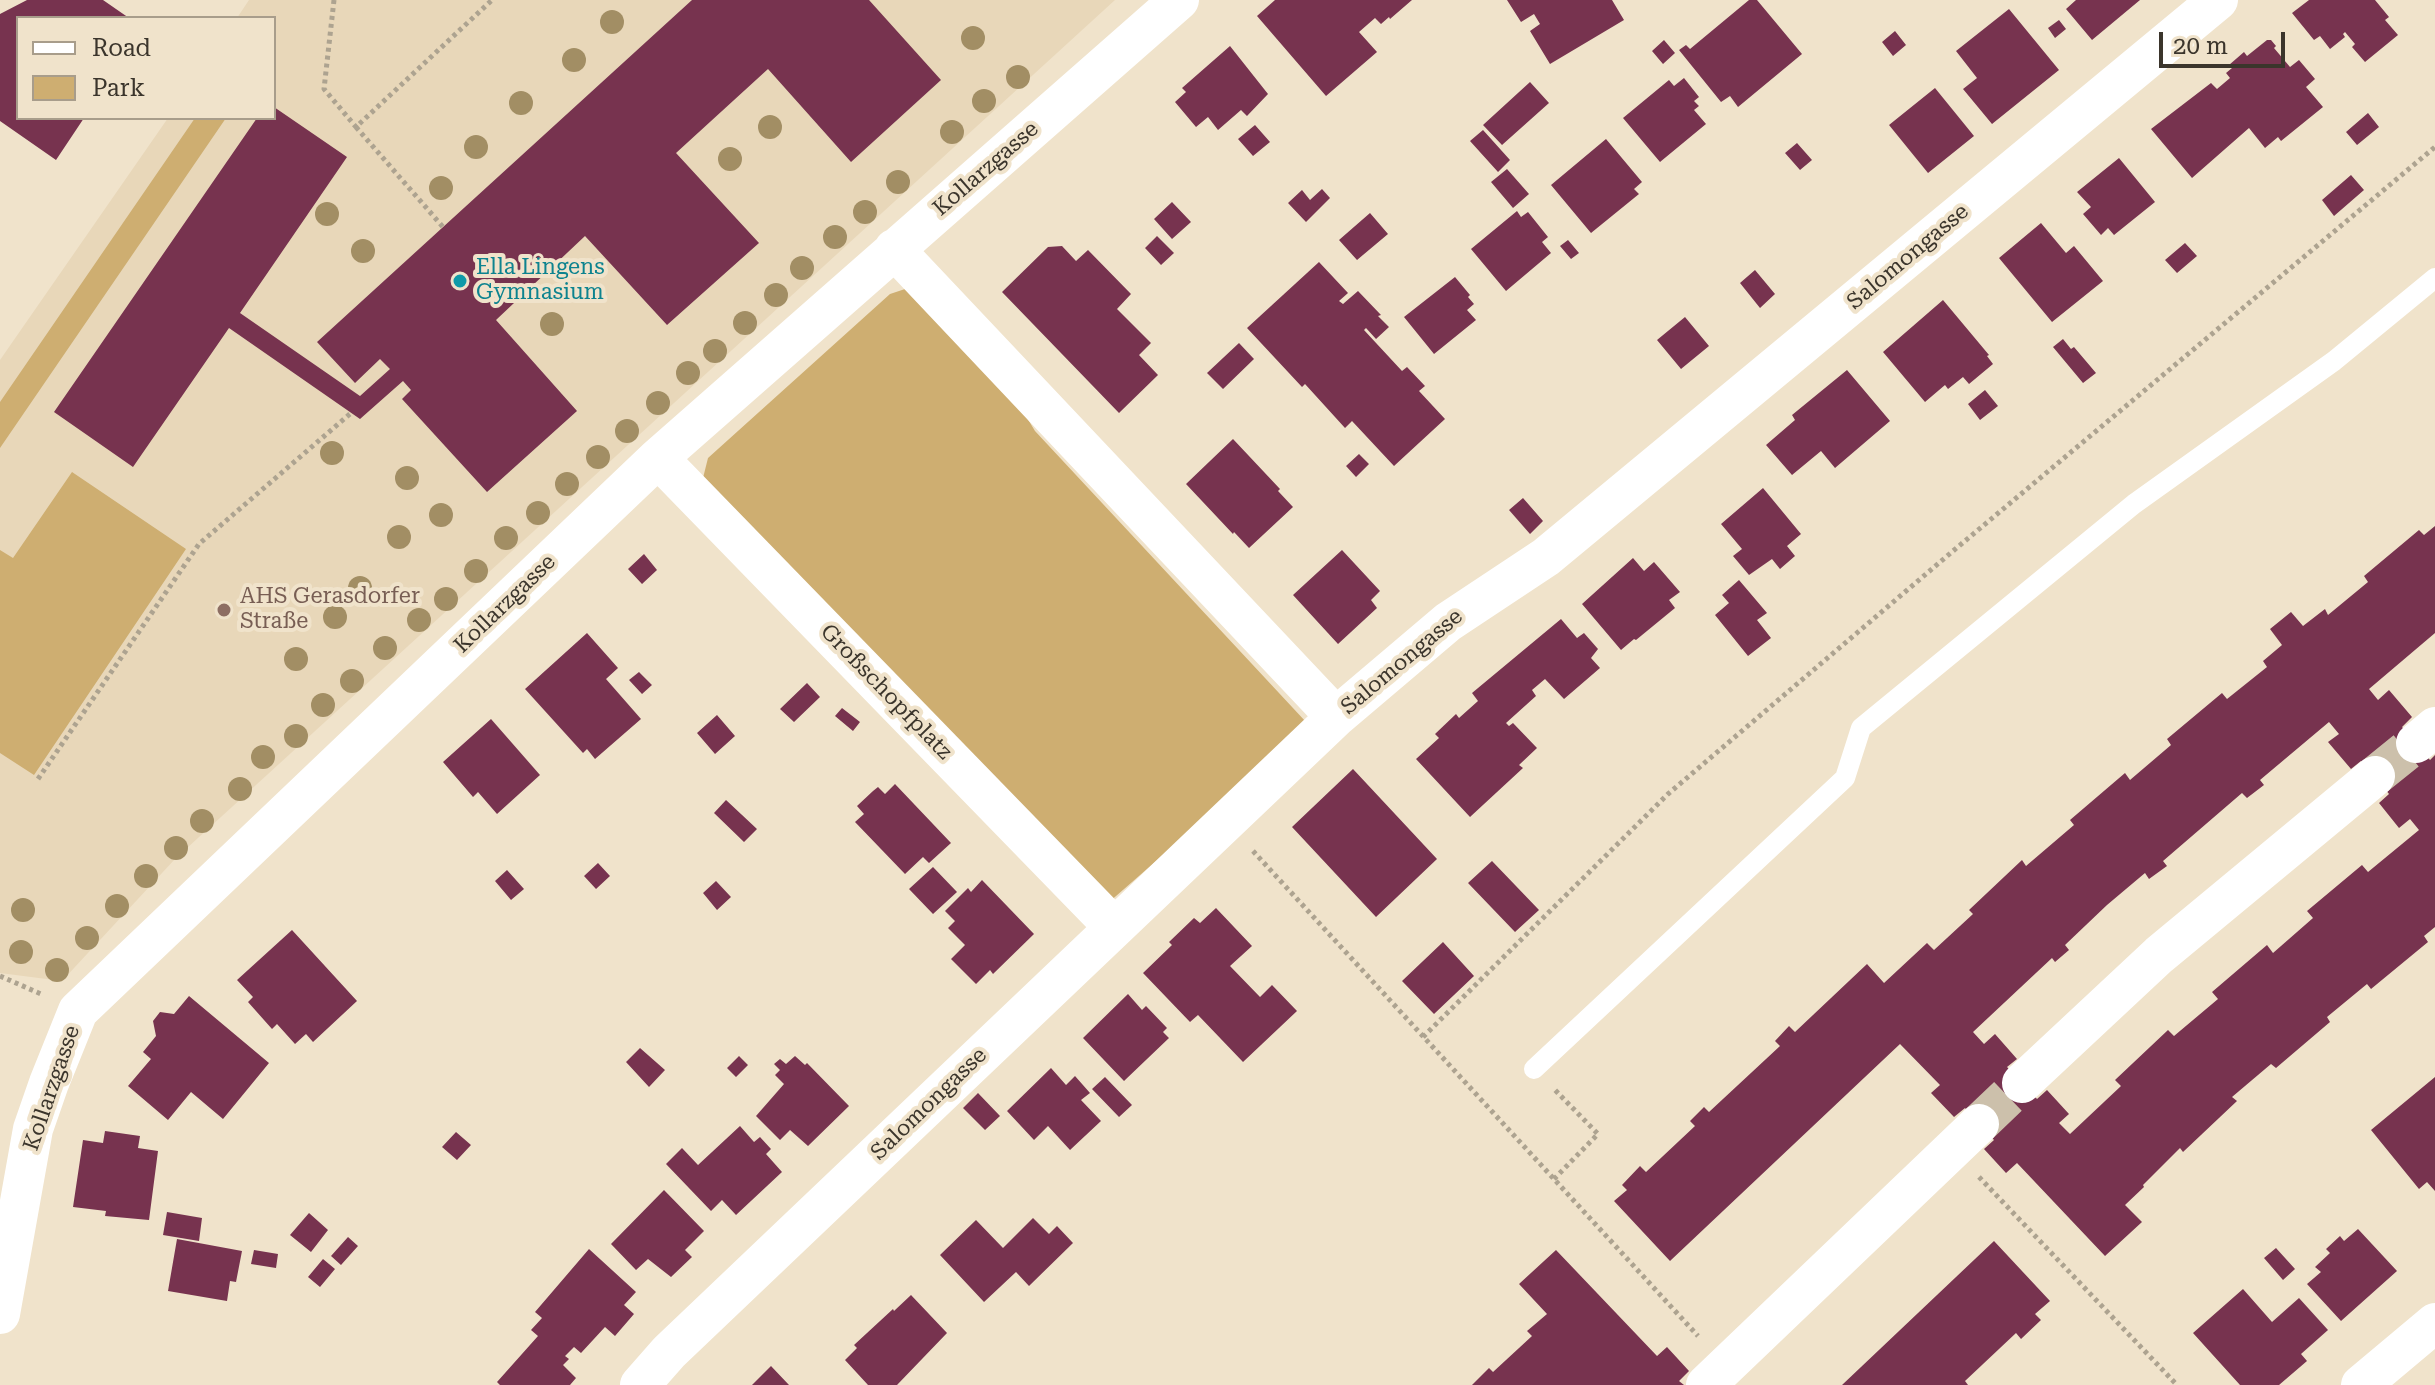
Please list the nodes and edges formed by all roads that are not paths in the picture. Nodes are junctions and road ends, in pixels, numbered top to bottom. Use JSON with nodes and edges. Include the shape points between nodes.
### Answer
{"nodes":[{"id":1,"x":1179,"y":0,"type":"edge"},
{"id":2,"x":2218,"y":0,"type":"edge"},
{"id":3,"x":894,"y":249,"type":"junction"},
{"id":4,"x":2435,"y":278,"type":"edge"},
{"id":5,"x":658,"y":458,"type":"junction"},
{"id":6,"x":1336,"y":717,"type":"junction"},
{"id":7,"x":2375,"y":776,"type":"tunnel mouth"},
{"id":8,"x":1114,"y":927,"type":"junction"},
{"id":9,"x":1534,"y":1069,"type":"road end"},
{"id":10,"x":2022,"y":1083,"type":"tunnel mouth"},
{"id":11,"x":1966,"y":1136,"type":"tunnel mouth"},
{"id":12,"x":0,"y":1314,"type":"edge"},
{"id":13,"x":2435,"y":1323,"type":"edge"},
{"id":14,"x":1716,"y":1376,"type":"edge"},
{"id":15,"x":640,"y":1385,"type":"edge"},
{"id":16,"x":2361,"y":1385,"type":"edge"}],
"edges":[{"from":1,"to":3,"type":"street","name":"Kollarzgasse"},
{"from":2,"to":6,"type":"street","name":"Salomongasse","via":[[1546,557],[1448,622]]},
{"from":3,"to":5,"type":"street","name":"Kollarzgasse"},
{"from":3,"to":6,"type":"street"},
{"from":4,"to":9,"type":"lane","via":[[2334,361],[2134,504],[1861,728],[1845,778]]},
{"from":5,"to":8,"type":"street","name":"Großschopfplatz"},
{"from":5,"to":12,"type":"street","name":"Kollarzgasse","via":[[78,1011],[33,1129]]},
{"from":6,"to":8,"type":"street","name":"Salomongasse"},
{"from":7,"to":10,"type":"street","via":[[2159,955]]},
{"from":8,"to":15,"type":"street","name":"Salomongasse"},
{"from":11,"to":14,"type":"street"},
{"from":13,"to":16,"type":"street"}]}
